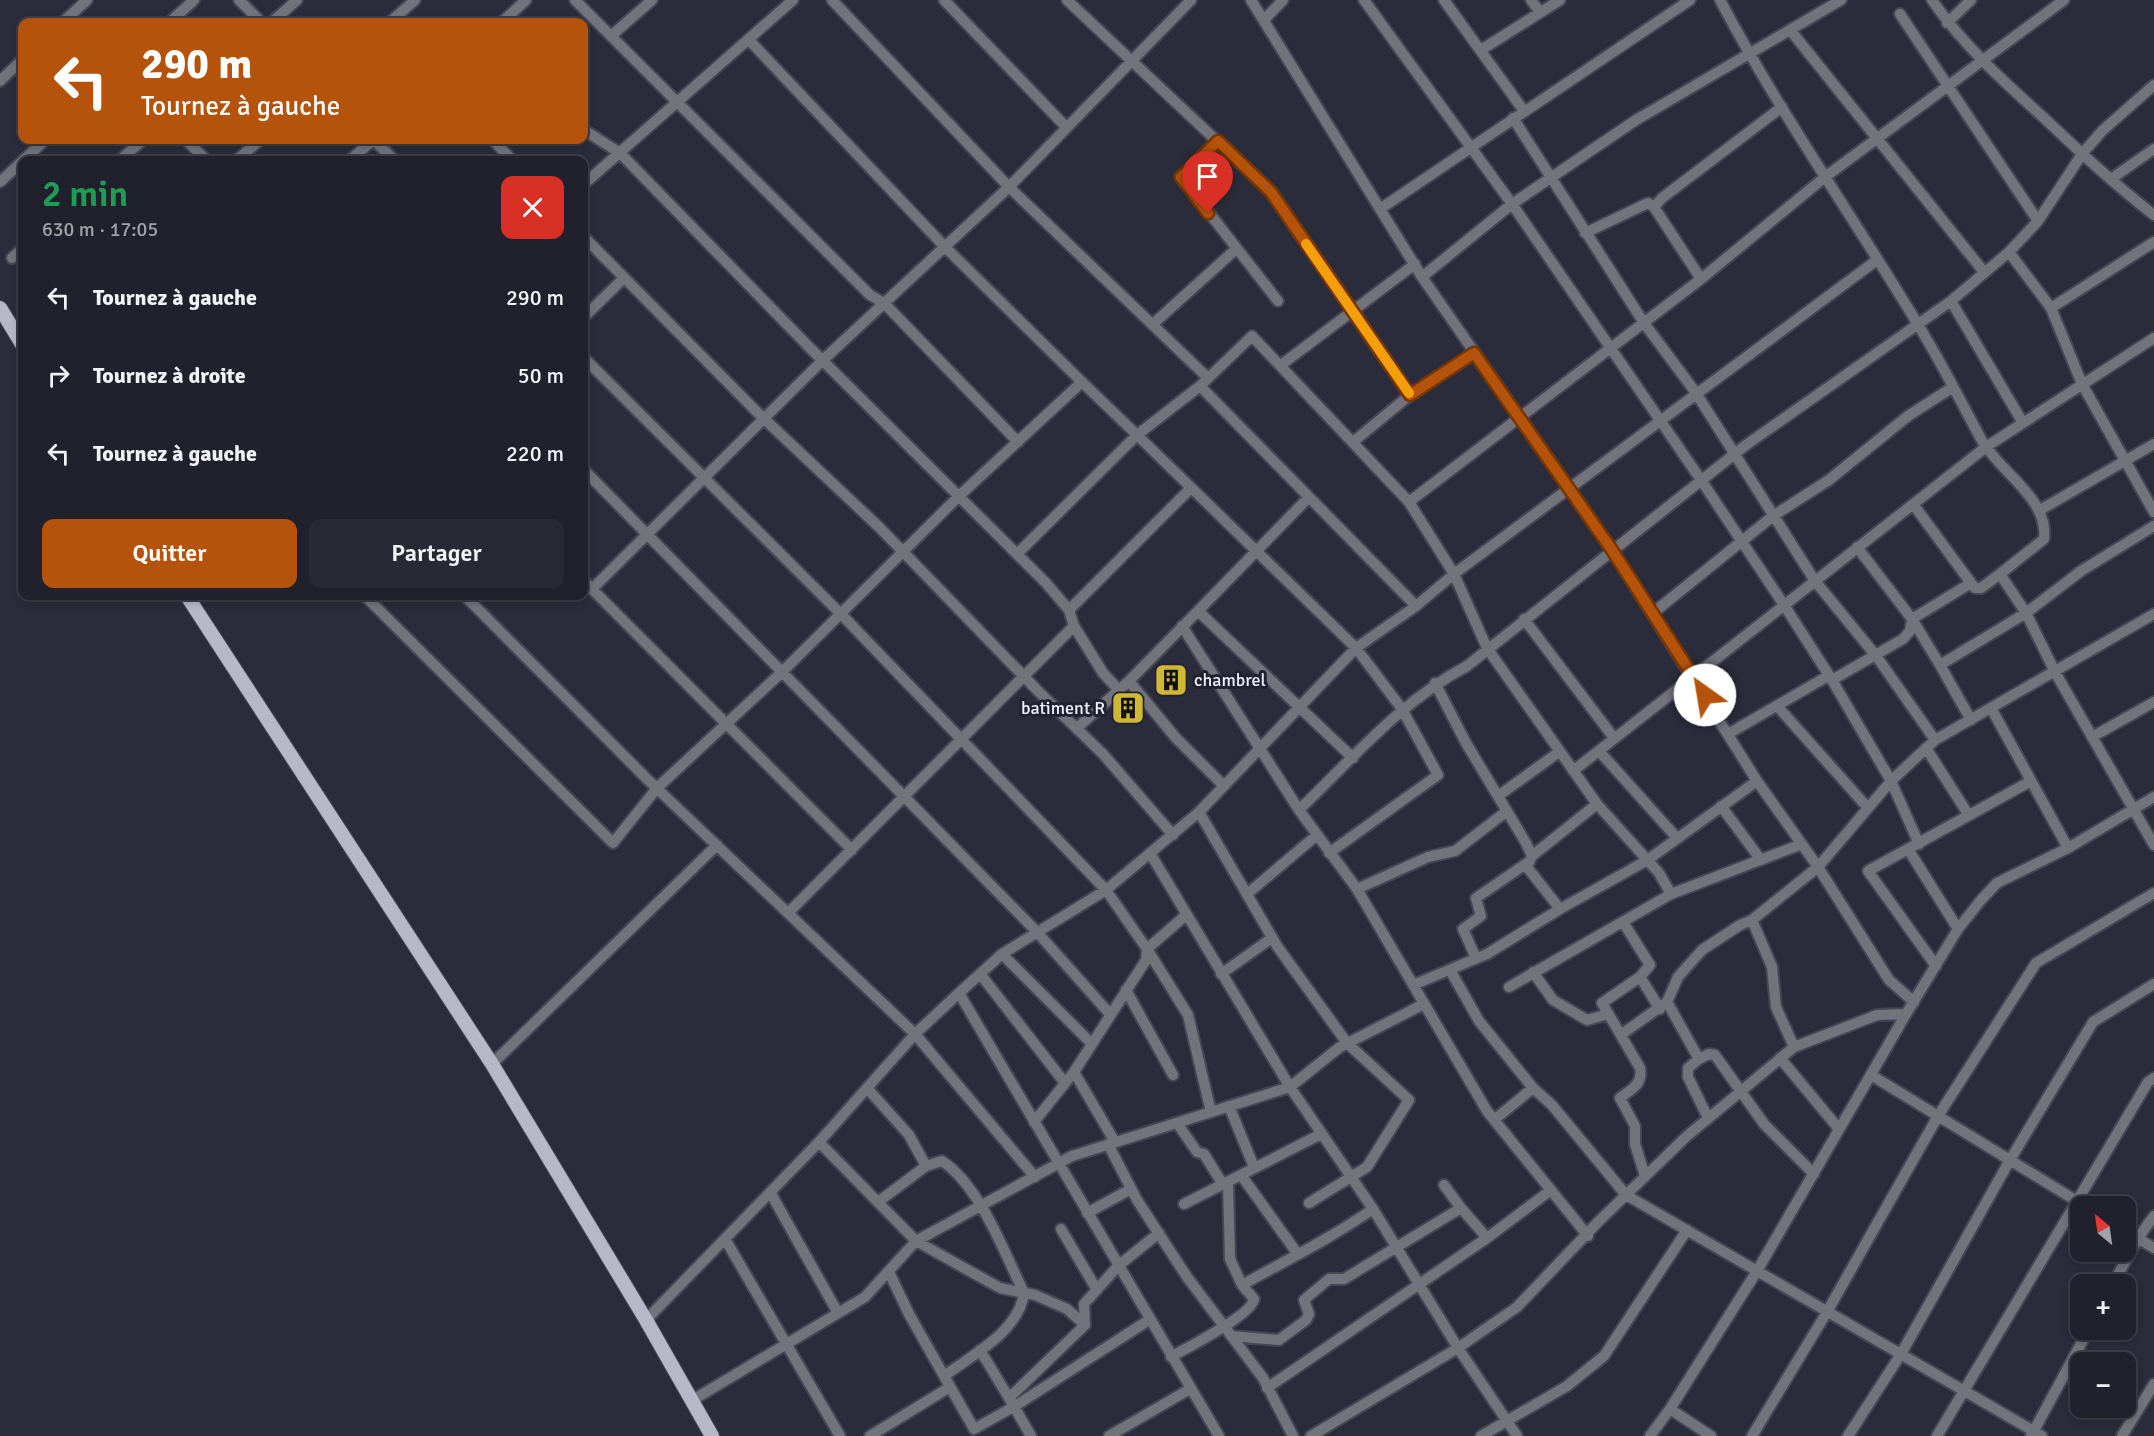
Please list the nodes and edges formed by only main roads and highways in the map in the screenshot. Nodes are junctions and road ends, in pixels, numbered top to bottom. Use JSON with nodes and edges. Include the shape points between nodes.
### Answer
{"nodes":[{"id":1,"x":0,"y":308,"type":"edge"},
{"id":2,"x":18,"y":337,"type":"edge"},
{"id":3,"x":190,"y":600,"type":"edge"},
{"id":4,"x":712,"y":1436,"type":"edge"}],
"edges":[{"from":1,"to":2,"type":"main road"},
{"from":3,"to":4,"type":"main road","via":[[492,1064]]}]}
